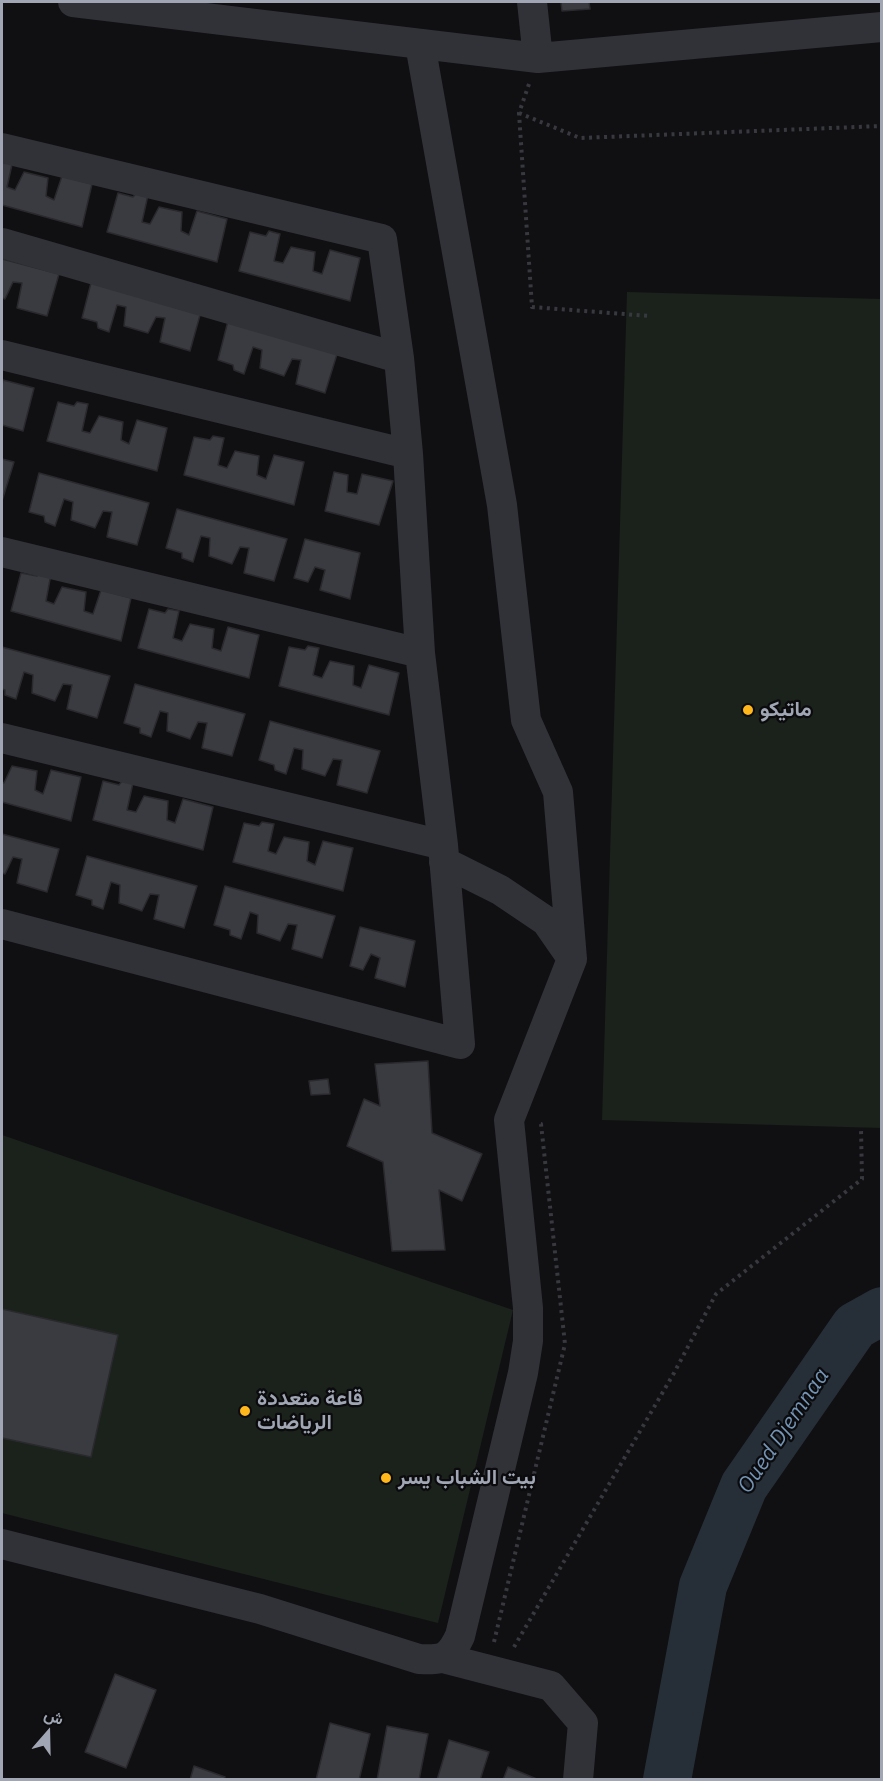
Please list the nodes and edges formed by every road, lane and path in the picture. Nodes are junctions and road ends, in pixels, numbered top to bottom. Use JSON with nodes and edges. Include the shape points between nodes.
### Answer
{"nodes":[{"id":1,"x":73,"y":2,"type":"edge"},
{"id":2,"x":532,"y":2,"type":"edge"},
{"id":3,"x":882,"y":27,"type":"edge"},
{"id":4,"x":420,"y":44,"type":"junction"},
{"id":5,"x":538,"y":58,"type":"junction"},
{"id":6,"x":519,"y":113,"type":"junction"},
{"id":7,"x":882,"y":126,"type":"edge"},
{"id":8,"x":2,"y":148,"type":"edge"},
{"id":9,"x":2,"y":243,"type":"edge"},
{"id":10,"x":650,"y":316,"type":"dead end"},
{"id":11,"x":2,"y":355,"type":"edge"},
{"id":12,"x":399,"y":358,"type":"junction"},
{"id":13,"x":408,"y":454,"type":"junction"},
{"id":14,"x":2,"y":552,"type":"edge"},
{"id":15,"x":420,"y":653,"type":"junction"},
{"id":16,"x":2,"y":738,"type":"edge"},
{"id":17,"x":443,"y":854,"type":"junction"},
{"id":18,"x":2,"y":924,"type":"edge"},
{"id":19,"x":572,"y":960,"type":"junction"},
{"id":20,"x":861,"y":1128,"type":"dead end"},
{"id":21,"x":2,"y":1544,"type":"edge"},
{"id":22,"x":443,"y":1658,"type":"junction"},
{"id":23,"x":500,"y":1671,"type":"junction"},
{"id":24,"x":578,"y":1779,"type":"edge"}],
"edges":[{"from":1,"to":4,"type":"street"},
{"from":2,"to":5,"type":"street"},
{"from":3,"to":5,"type":"street"},
{"from":4,"to":5,"type":"street"},
{"from":4,"to":19,"type":"street","via":[[502,505],[526,720],[558,792]]},
{"from":5,"to":6,"type":"path"},
{"from":6,"to":7,"type":"path","via":[[580,138]]},
{"from":6,"to":10,"type":"path","via":[[532,307]]},
{"from":8,"to":12,"type":"street","via":[[382,239]]},
{"from":9,"to":12,"type":"street"},
{"from":11,"to":13,"type":"street"},
{"from":12,"to":13,"type":"street"},
{"from":13,"to":15,"type":"street"},
{"from":14,"to":15,"type":"street"},
{"from":15,"to":17,"type":"street"},
{"from":16,"to":17,"type":"street"},
{"from":17,"to":18,"type":"street","via":[[460,1044]]},
{"from":17,"to":19,"type":"street","via":[[546,921]]},
{"from":19,"to":22,"type":"street","via":[[509,1120],[528,1341],[460,1636]]},
{"from":20,"to":23,"type":"path","via":[[862,1179],[716,1294]]},
{"from":21,"to":22,"type":"street","via":[[260,1609],[418,1659]]},
{"from":22,"to":23,"type":"street"},
{"from":23,"to":24,"type":"street","via":[[551,1686],[582,1723]]}]}
